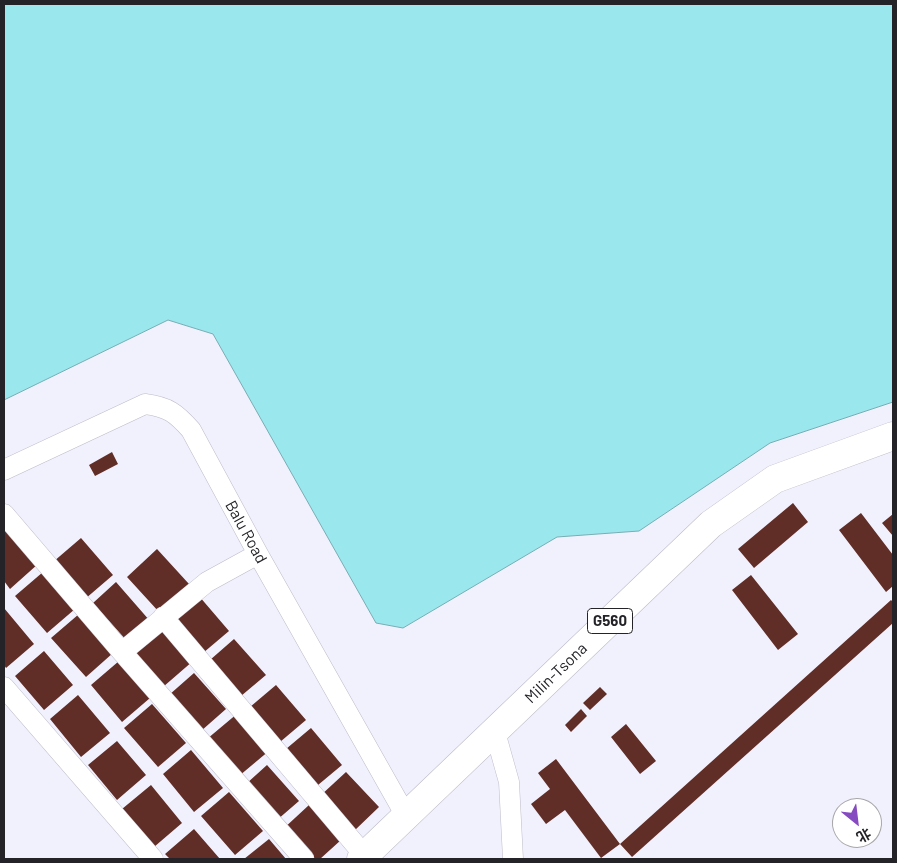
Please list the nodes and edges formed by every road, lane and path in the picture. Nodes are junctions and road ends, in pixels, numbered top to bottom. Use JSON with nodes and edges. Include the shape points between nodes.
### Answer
{"nodes":[{"id":1,"x":893,"y":436,"type":"edge"},
{"id":2,"x":4,"y":470,"type":"edge"},
{"id":3,"x":4,"y":514,"type":"edge"},
{"id":4,"x":258,"y":554,"type":"junction"},
{"id":5,"x":163,"y":617,"type":"junction"},
{"id":6,"x":122,"y":652,"type":"junction"},
{"id":7,"x":4,"y":687,"type":"edge"},
{"id":8,"x":494,"y":732,"type":"junction"},
{"id":9,"x":406,"y":816,"type":"junction"},
{"id":10,"x":363,"y":857,"type":"edge"},
{"id":11,"x":153,"y":859,"type":"edge"},
{"id":12,"x":304,"y":859,"type":"edge"},
{"id":13,"x":513,"y":859,"type":"edge"}],
"edges":[{"from":1,"to":8,"type":"highway","name":"Milin-Tsona","number":"G560","via":[[775,479],[711,524]]},
{"from":2,"to":4,"type":"street","name":"Balu Road","via":[[127,411],[145,404],[161,406],[177,415],[191,430]]},
{"from":3,"to":6,"type":"street"},
{"from":4,"to":5,"type":"street","via":[[207,582]]},
{"from":4,"to":9,"type":"street","name":"Balu Road"},
{"from":5,"to":6,"type":"street"},
{"from":5,"to":10,"type":"street"},
{"from":6,"to":12,"type":"street"},
{"from":7,"to":11,"type":"street"},
{"from":8,"to":9,"type":"highway","name":"Milin-Tsona","number":"G560"},
{"from":8,"to":13,"type":"street","via":[[509,782]]},
{"from":9,"to":10,"type":"highway","name":"Milin-Tsona","number":"G560"}]}
